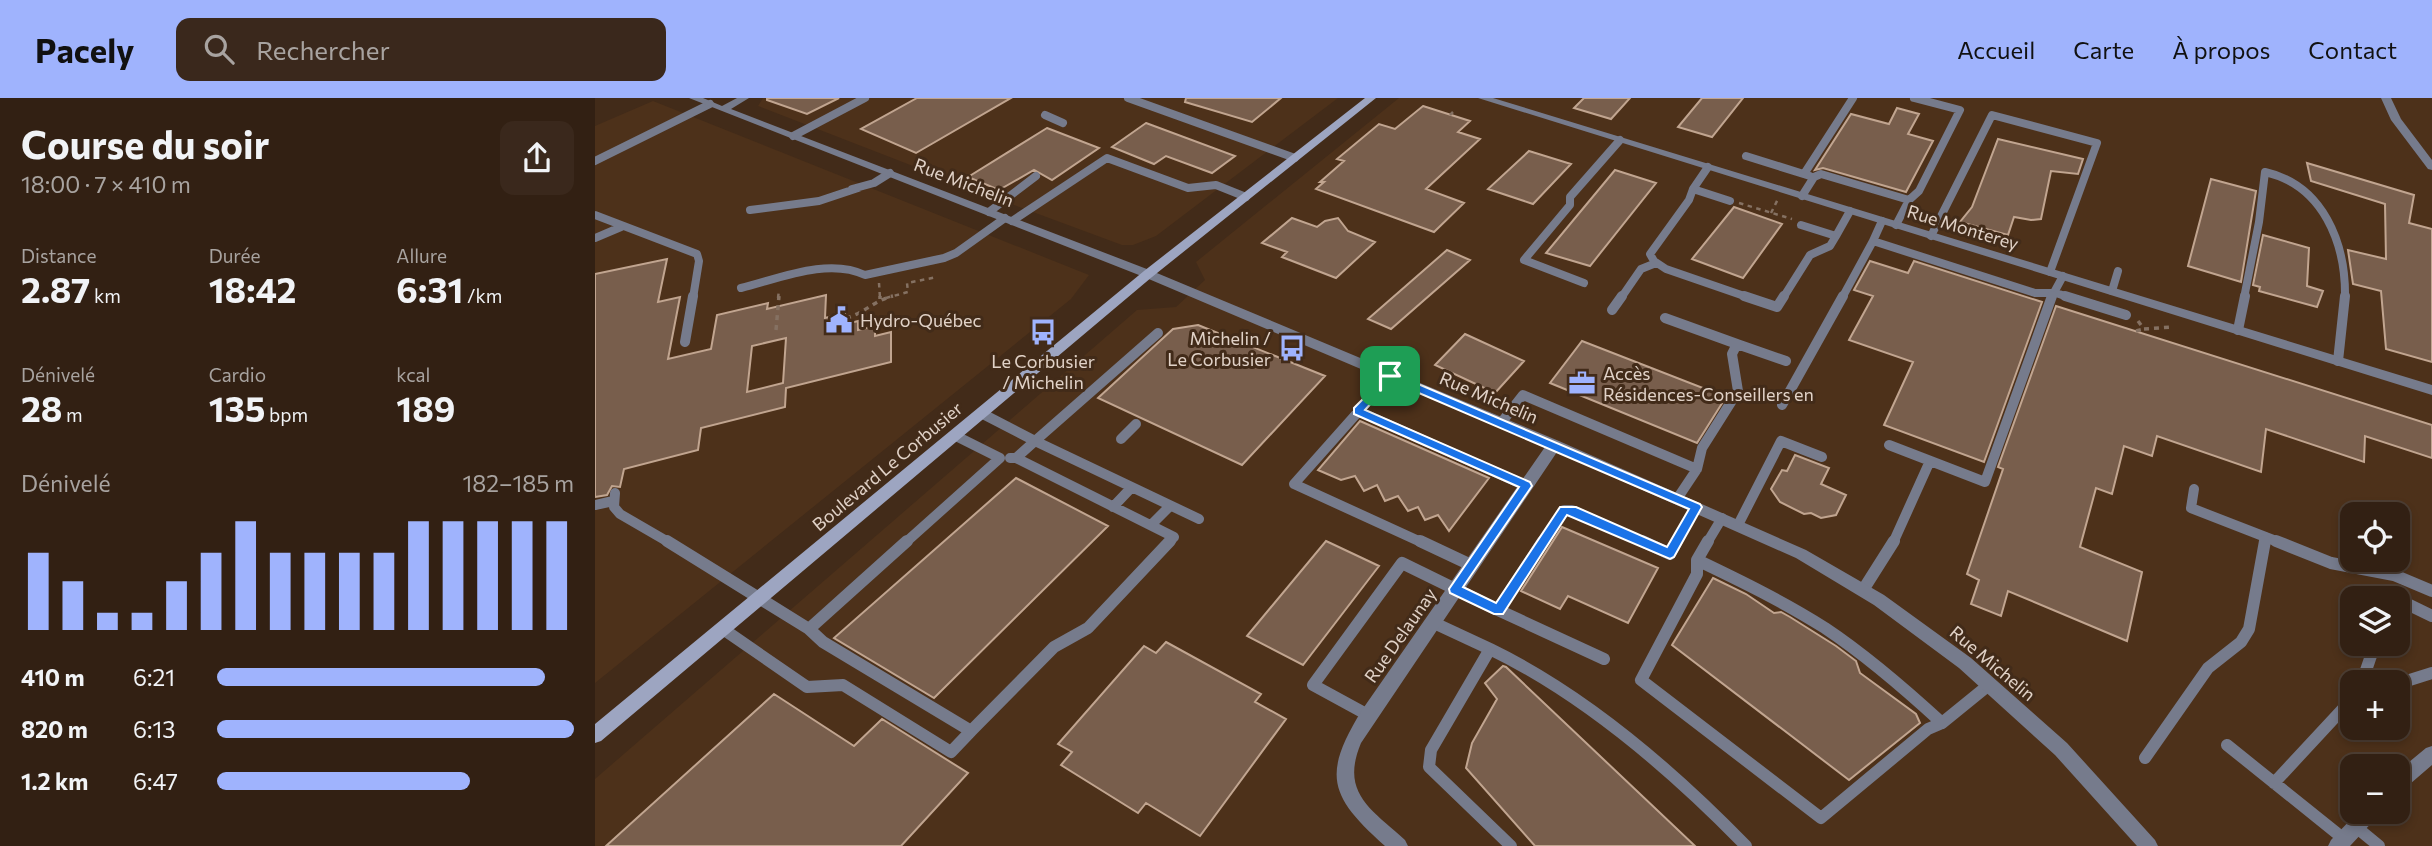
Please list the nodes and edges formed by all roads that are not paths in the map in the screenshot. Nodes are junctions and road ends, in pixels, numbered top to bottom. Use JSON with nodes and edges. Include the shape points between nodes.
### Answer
{"nodes":[{"id":1,"x":694,"y":98,"type":"edge"},
{"id":2,"x":744,"y":98,"type":"edge"},
{"id":3,"x":865,"y":98,"type":"edge"},
{"id":4,"x":1128,"y":98,"type":"edge"},
{"id":5,"x":1371,"y":98,"type":"edge"},
{"id":6,"x":1483,"y":98,"type":"edge"},
{"id":7,"x":1853,"y":98,"type":"edge"},
{"id":8,"x":1914,"y":98,"type":"edge"},
{"id":9,"x":2386,"y":98,"type":"edge"},
{"id":10,"x":710,"y":104,"type":"junction"},
{"id":11,"x":723,"y":109,"type":"junction"},
{"id":12,"x":1045,"y":116,"type":"dead end"},
{"id":13,"x":1063,"y":123,"type":"dead end"},
{"id":14,"x":793,"y":136,"type":"junction"},
{"id":15,"x":1620,"y":140,"type":"junction"},
{"id":16,"x":1746,"y":156,"type":"dead end"},
{"id":17,"x":1295,"y":158,"type":"junction"},
{"id":18,"x":595,"y":163,"type":"edge"},
{"id":19,"x":1708,"y":167,"type":"junction"},
{"id":20,"x":2432,"y":167,"type":"edge"},
{"id":21,"x":890,"y":173,"type":"junction"},
{"id":22,"x":1804,"y":174,"type":"junction"},
{"id":23,"x":1039,"y":177,"type":"dead end"},
{"id":24,"x":1814,"y":177,"type":"junction"},
{"id":25,"x":1693,"y":189,"type":"junction"},
{"id":26,"x":1802,"y":196,"type":"junction"},
{"id":27,"x":1246,"y":197,"type":"junction"},
{"id":28,"x":1909,"y":200,"type":"junction"},
{"id":29,"x":1730,"y":201,"type":"dead end"},
{"id":30,"x":750,"y":210,"type":"dead end"},
{"id":31,"x":1850,"y":211,"type":"junction"},
{"id":32,"x":989,"y":212,"type":"junction"},
{"id":33,"x":595,"y":215,"type":"edge"},
{"id":34,"x":1009,"y":220,"type":"junction"},
{"id":35,"x":1882,"y":221,"type":"junction"},
{"id":36,"x":1797,"y":222,"type":"road end"},
{"id":37,"x":1896,"y":225,"type":"junction"},
{"id":38,"x":621,"y":227,"type":"junction"},
{"id":39,"x":1836,"y":236,"type":"junction"},
{"id":40,"x":1931,"y":236,"type":"junction"},
{"id":41,"x":595,"y":238,"type":"edge"},
{"id":42,"x":1873,"y":241,"type":"junction"},
{"id":43,"x":1656,"y":263,"type":"junction"},
{"id":44,"x":2118,"y":271,"type":"dead end"},
{"id":45,"x":2050,"y":272,"type":"junction"},
{"id":46,"x":1148,"y":274,"type":"junction"},
{"id":47,"x":2063,"y":276,"type":"junction"},
{"id":48,"x":1584,"y":283,"type":"dead end"},
{"id":49,"x":741,"y":288,"type":"dead end"},
{"id":50,"x":2112,"y":291,"type":"junction"},
{"id":51,"x":2056,"y":293,"type":"junction"},
{"id":52,"x":1612,"y":310,"type":"dead end"},
{"id":53,"x":2130,"y":315,"type":"road end"},
{"id":54,"x":1665,"y":318,"type":"dead end"},
{"id":55,"x":2238,"y":330,"type":"junction"},
{"id":56,"x":1158,"y":332,"type":"dead end"},
{"id":57,"x":685,"y":342,"type":"dead end"},
{"id":58,"x":1737,"y":344,"type":"junction"},
{"id":59,"x":1786,"y":361,"type":"dead end"},
{"id":60,"x":2338,"y":361,"type":"junction"},
{"id":61,"x":1390,"y":376,"type":"junction"},
{"id":62,"x":2432,"y":390,"type":"edge"},
{"id":63,"x":1782,"y":405,"type":"dead end"},
{"id":64,"x":1358,"y":411,"type":"junction"},
{"id":65,"x":981,"y":413,"type":"junction"},
{"id":66,"x":1500,"y":423,"type":"junction"},
{"id":67,"x":1136,"y":424,"type":"dead end"},
{"id":68,"x":954,"y":435,"type":"junction"},
{"id":69,"x":1121,"y":439,"type":"dead end"},
{"id":70,"x":1035,"y":441,"type":"junction"},
{"id":71,"x":1889,"y":445,"type":"dead end"},
{"id":72,"x":1554,"y":446,"type":"junction"},
{"id":73,"x":1822,"y":457,"type":"dead end"},
{"id":74,"x":1000,"y":458,"type":"junction"},
{"id":75,"x":1016,"y":458,"type":"junction"},
{"id":76,"x":1930,"y":461,"type":"junction"},
{"id":77,"x":1090,"y":468,"type":"junction"},
{"id":78,"x":1697,"y":469,"type":"junction"},
{"id":79,"x":1072,"y":486,"type":"junction"},
{"id":80,"x":1526,"y":486,"type":"junction"},
{"id":81,"x":1131,"y":488,"type":"junction"},
{"id":82,"x":2194,"y":489,"type":"dead end"},
{"id":83,"x":1677,"y":499,"type":"junction"},
{"id":84,"x":595,"y":505,"type":"edge"},
{"id":85,"x":1170,"y":506,"type":"junction"},
{"id":86,"x":1113,"y":507,"type":"junction"},
{"id":87,"x":1696,"y":507,"type":"junction"},
{"id":88,"x":1722,"y":518,"type":"junction"},
{"id":89,"x":1199,"y":519,"type":"dead end"},
{"id":90,"x":1151,"y":525,"type":"junction"},
{"id":91,"x":1738,"y":525,"type":"junction"},
{"id":92,"x":2266,"y":537,"type":"junction"},
{"id":93,"x":1697,"y":560,"type":"junction"},
{"id":94,"x":1471,"y":565,"type":"junction"},
{"id":95,"x":1455,"y":589,"type":"junction"},
{"id":96,"x":1863,"y":590,"type":"junction"},
{"id":97,"x":2432,"y":591,"type":"edge"},
{"id":98,"x":760,"y":597,"type":"junction"},
{"id":99,"x":2410,"y":605,"type":"edge"},
{"id":100,"x":1498,"y":610,"type":"junction"},
{"id":101,"x":2432,"y":616,"type":"edge"},
{"id":102,"x":1432,"y":622,"type":"junction"},
{"id":103,"x":723,"y":629,"type":"junction"},
{"id":104,"x":809,"y":629,"type":"junction"},
{"id":105,"x":1490,"y":649,"type":"junction"},
{"id":106,"x":1604,"y":659,"type":"dead end"},
{"id":107,"x":2432,"y":673,"type":"edge"},
{"id":108,"x":2410,"y":680,"type":"edge"},
{"id":109,"x":1990,"y":684,"type":"junction"},
{"id":110,"x":2340,"y":712,"type":"edge"},
{"id":111,"x":1368,"y":715,"type":"junction"},
{"id":112,"x":1942,"y":723,"type":"junction"},
{"id":113,"x":971,"y":731,"type":"junction"},
{"id":114,"x":595,"y":735,"type":"edge"},
{"id":115,"x":2227,"y":745,"type":"dead end"},
{"id":116,"x":2432,"y":754,"type":"edge"},
{"id":117,"x":2145,"y":758,"type":"dead end"},
{"id":118,"x":2410,"y":773,"type":"edge"},
{"id":119,"x":2274,"y":783,"type":"junction"},
{"id":120,"x":2358,"y":824,"type":"edge"},
{"id":121,"x":2346,"y":837,"type":"edge"},
{"id":122,"x":1506,"y":844,"type":"edge"},
{"id":123,"x":1399,"y":846,"type":"edge"},
{"id":124,"x":1746,"y":846,"type":"edge"},
{"id":125,"x":2149,"y":846,"type":"edge"},
{"id":126,"x":2379,"y":846,"type":"edge"}],
"edges":[{"from":1,"to":10,"type":"street","name":"Rue Michelin"},
{"from":2,"to":11,"type":"street"},
{"from":3,"to":14,"type":"lane"},
{"from":4,"to":17,"type":"lane"},
{"from":5,"to":17,"type":"street","name":"Boulevard Le Corbusier"},
{"from":6,"to":15,"type":"street","name":"Rue Monterey"},
{"from":7,"to":22,"type":"lane"},
{"from":8,"to":28,"type":"lane","via":[[1961,110],[1919,191]]},
{"from":9,"to":20,"type":"street","via":[[2403,130]]},
{"from":10,"to":11,"type":"street","name":"Rue Michelin"},
{"from":10,"to":18,"type":"lane"},
{"from":11,"to":14,"type":"street","name":"Rue Michelin"},
{"from":12,"to":13,"type":"lane"},
{"from":14,"to":21,"type":"street","name":"Rue Michelin"},
{"from":15,"to":19,"type":"street","name":"Rue Monterey"},
{"from":15,"to":48,"type":"lane","via":[[1524,260]]},
{"from":16,"to":22,"type":"lane"},
{"from":17,"to":27,"type":"street","name":"Boulevard Le Corbusier"},
{"from":19,"to":25,"type":"lane"},
{"from":19,"to":26,"type":"street","name":"Rue Monterey"},
{"from":21,"to":30,"type":"lane","via":[[874,184],[823,202]]},
{"from":21,"to":32,"type":"street","name":"Rue Michelin"},
{"from":22,"to":24,"type":"lane"},
{"from":23,"to":32,"type":"lane"},
{"from":24,"to":26,"type":"lane"},
{"from":24,"to":28,"type":"lane","via":[[1821,174]]},
{"from":25,"to":29,"type":"lane"},
{"from":25,"to":43,"type":"lane","via":[[1650,254]]},
{"from":26,"to":31,"type":"street","name":"Rue Monterey"},
{"from":27,"to":34,"type":"lane","via":[[1216,185],[1188,188],[1107,158]]},
{"from":27,"to":46,"type":"street","name":"Boulevard Le Corbusier"},
{"from":28,"to":37,"type":"lane"},
{"from":31,"to":35,"type":"street","name":"Rue Monterey"},
{"from":31,"to":39,"type":"lane"},
{"from":32,"to":34,"type":"street","name":"Rue Michelin"},
{"from":33,"to":38,"type":"lane"},
{"from":34,"to":46,"type":"street","name":"Rue Michelin"},
{"from":34,"to":49,"type":"lane","via":[[944,258],[865,275],[833,267]]},
{"from":35,"to":37,"type":"street","name":"Rue Monterey"},
{"from":35,"to":42,"type":"lane"},
{"from":36,"to":39,"type":"lane"},
{"from":37,"to":40,"type":"street","name":"Rue Monterey"},
{"from":38,"to":41,"type":"lane"},
{"from":38,"to":57,"type":"lane","via":[[698,256]]},
{"from":39,"to":43,"type":"lane","via":[[1830,246],[1810,255],[1777,307]]},
{"from":40,"to":45,"type":"street","name":"Rue Monterey"},
{"from":40,"to":45,"type":"lane","via":[[1992,115],[2097,143]]},
{"from":42,"to":51,"type":"lane","via":[[2035,293]]},
{"from":42,"to":63,"type":"lane"},
{"from":43,"to":52,"type":"lane","via":[[1641,269]]},
{"from":44,"to":50,"type":"lane"},
{"from":45,"to":47,"type":"street","name":"Rue Monterey"},
{"from":46,"to":61,"type":"street","name":"Rue Michelin"},
{"from":46,"to":65,"type":"street","name":"Boulevard Le Corbusier"},
{"from":47,"to":50,"type":"street","name":"Rue Monterey"},
{"from":47,"to":51,"type":"lane"},
{"from":50,"to":55,"type":"street","name":"Rue Monterey"},
{"from":51,"to":53,"type":"lane"},
{"from":51,"to":76,"type":"lane","via":[[1985,482]]},
{"from":54,"to":58,"type":"lane"},
{"from":55,"to":60,"type":"street","name":"Rue Monterey"},
{"from":55,"to":60,"type":"lane","via":[[2265,172],[2297,185],[2331,226],[2346,288]]},
{"from":56,"to":70,"type":"lane"},
{"from":58,"to":59,"type":"lane"},
{"from":58,"to":78,"type":"lane","via":[[1732,354],[1738,391],[1702,448]]},
{"from":60,"to":62,"type":"street","name":"Rue Monterey"},
{"from":61,"to":64,"type":"lane"},
{"from":61,"to":66,"type":"street","name":"Rue Michelin"},
{"from":64,"to":80,"type":"lane"},
{"from":64,"to":94,"type":"lane","via":[[1294,484]]},
{"from":65,"to":68,"type":"street","name":"Boulevard Le Corbusier"},
{"from":65,"to":70,"type":"lane"},
{"from":66,"to":72,"type":"street","name":"Rue Michelin"},
{"from":66,"to":78,"type":"lane","via":[[1523,395]]},
{"from":67,"to":69,"type":"lane"},
{"from":68,"to":74,"type":"lane"},
{"from":68,"to":98,"type":"street","name":"Boulevard Le Corbusier"},
{"from":70,"to":75,"type":"lane"},
{"from":70,"to":77,"type":"lane"},
{"from":71,"to":76,"type":"lane"},
{"from":72,"to":80,"type":"street","name":"Rue Delaunay"},
{"from":72,"to":83,"type":"street","name":"Rue Michelin"},
{"from":73,"to":91,"type":"lane","via":[[1781,441]]},
{"from":74,"to":75,"type":"lane"},
{"from":74,"to":104,"type":"lane"},
{"from":75,"to":79,"type":"lane"},
{"from":76,"to":96,"type":"lane","via":[[1904,526]]},
{"from":77,"to":79,"type":"lane"},
{"from":77,"to":81,"type":"lane"},
{"from":78,"to":83,"type":"lane"},
{"from":79,"to":86,"type":"lane"},
{"from":80,"to":94,"type":"street","name":"Rue Delaunay"},
{"from":81,"to":85,"type":"lane"},
{"from":81,"to":86,"type":"lane"},
{"from":82,"to":92,"type":"lane","via":[[2191,508]]},
{"from":83,"to":87,"type":"street","name":"Rue Michelin"},
{"from":84,"to":98,"type":"lane","via":[[614,497],[614,508],[620,513]]},
{"from":85,"to":89,"type":"lane"},
{"from":85,"to":90,"type":"lane"},
{"from":86,"to":90,"type":"lane"},
{"from":87,"to":88,"type":"street","name":"Rue Michelin"},
{"from":87,"to":100,"type":"lane","via":[[1670,554],[1564,510]]},
{"from":88,"to":91,"type":"street","name":"Rue Michelin"},
{"from":88,"to":93,"type":"lane"},
{"from":90,"to":113,"type":"lane","via":[[1174,537],[1088,628],[1054,647]]},
{"from":91,"to":96,"type":"street","name":"Rue Michelin"},
{"from":92,"to":97,"type":"lane","via":[[2331,562],[2394,575]]},
{"from":92,"to":117,"type":"lane","via":[[2249,629],[2208,668]]},
{"from":93,"to":112,"type":"lane","via":[[1828,631],[1885,671]]},
{"from":93,"to":112,"type":"lane","via":[[1697,574],[1641,680],[1821,818],[1928,729]]},
{"from":94,"to":95,"type":"street","name":"Rue Delaunay"},
{"from":95,"to":100,"type":"lane"},
{"from":95,"to":102,"type":"street","name":"Rue Delaunay"},
{"from":95,"to":111,"type":"lane","via":[[1402,564],[1313,685]]},
{"from":96,"to":109,"type":"street","name":"Rue Michelin"},
{"from":98,"to":103,"type":"street","name":"Boulevard Le Corbusier"},
{"from":98,"to":104,"type":"lane"},
{"from":99,"to":101,"type":"lane"},
{"from":100,"to":106,"type":"lane"},
{"from":102,"to":105,"type":"lane"},
{"from":102,"to":111,"type":"street","name":"Rue Delaunay"},
{"from":103,"to":113,"type":"lane","via":[[807,687],[843,685],[951,752]]},
{"from":103,"to":114,"type":"street","name":"Boulevard Le Corbusier"},
{"from":104,"to":113,"type":"lane","via":[[823,642]]},
{"from":105,"to":122,"type":"lane","via":[[1431,750],[1428,763],[1434,775]]},
{"from":105,"to":124,"type":"lane","via":[[1594,711]]},
{"from":107,"to":108,"type":"lane"},
{"from":109,"to":112,"type":"lane"},
{"from":109,"to":125,"type":"street","name":"Rue Michelin","via":[[2067,756]]},
{"from":110,"to":119,"type":"lane"},
{"from":111,"to":123,"type":"street","name":"Rue Delaunay","via":[[1347,750],[1345,785],[1357,808]]},
{"from":115,"to":119,"type":"lane"},
{"from":116,"to":118,"type":"street"},
{"from":119,"to":121,"type":"lane"},
{"from":120,"to":121,"type":"street"},
{"from":121,"to":126,"type":"lane"}]}
